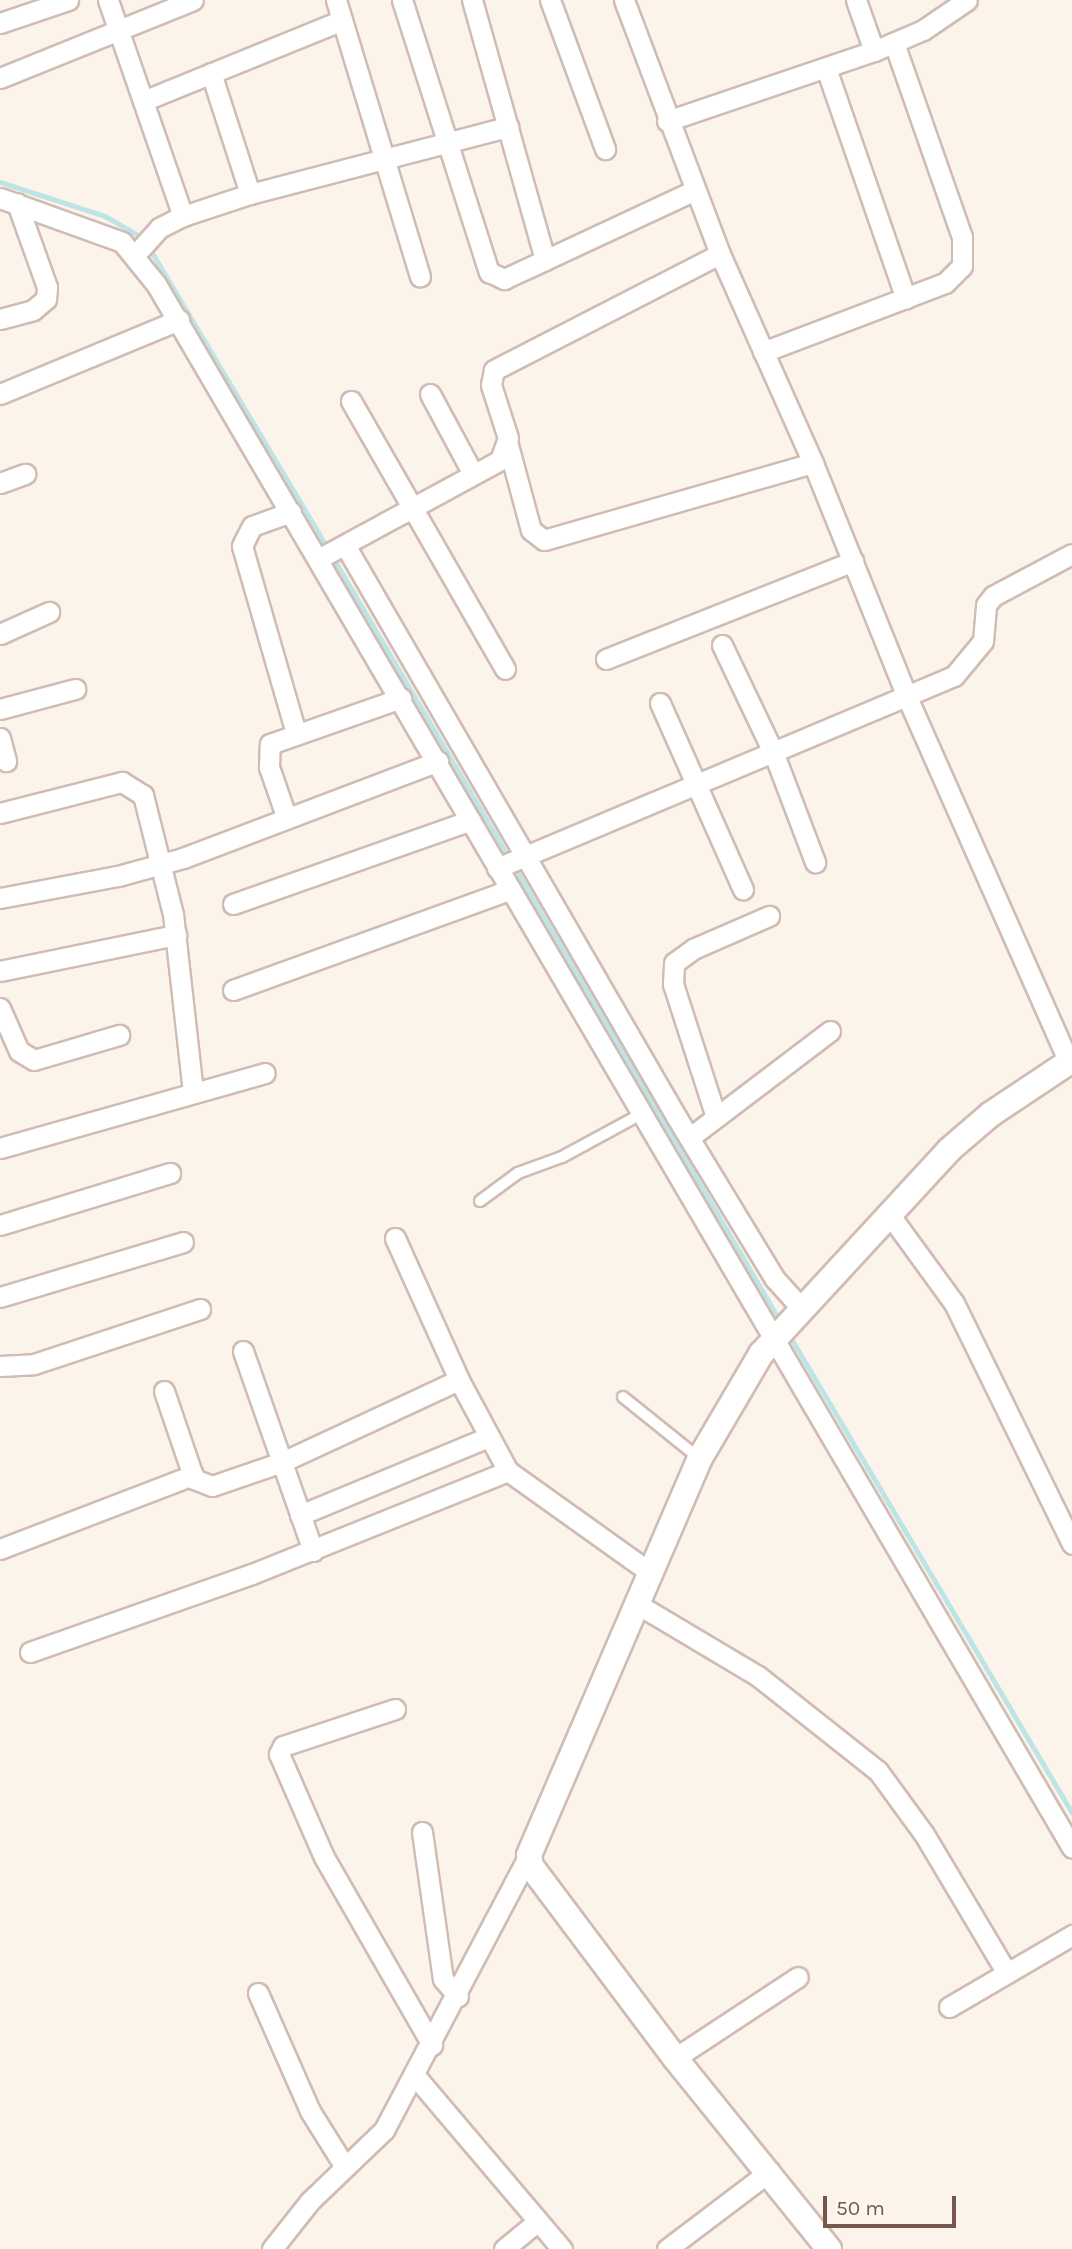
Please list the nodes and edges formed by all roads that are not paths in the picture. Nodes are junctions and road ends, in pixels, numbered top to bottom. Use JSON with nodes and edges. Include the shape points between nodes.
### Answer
{"nodes":[{"id":1,"x":68,"y":0,"type":"edge"},
{"id":2,"x":108,"y":0,"type":"edge"},
{"id":3,"x":193,"y":0,"type":"edge"},
{"id":4,"x":336,"y":0,"type":"edge"},
{"id":5,"x":402,"y":0,"type":"edge"},
{"id":6,"x":472,"y":0,"type":"edge"},
{"id":7,"x":550,"y":0,"type":"edge"},
{"id":8,"x":624,"y":0,"type":"edge"},
{"id":9,"x":856,"y":0,"type":"edge"},
{"id":10,"x":967,"y":0,"type":"edge"},
{"id":11,"x":342,"y":20,"type":"junction"},
{"id":12,"x":0,"y":23,"type":"edge"},
{"id":13,"x":118,"y":30,"type":"junction"},
{"id":14,"x":894,"y":43,"type":"junction"},
{"id":15,"x":874,"y":51,"type":"junction"},
{"id":16,"x":826,"y":68,"type":"junction"},
{"id":17,"x":211,"y":73,"type":"junction"},
{"id":18,"x":0,"y":78,"type":"edge"},
{"id":19,"x":143,"y":101,"type":"junction"},
{"id":20,"x":667,"y":121,"type":"junction"},
{"id":21,"x":508,"y":127,"type":"junction"},
{"id":22,"x":449,"y":141,"type":"junction"},
{"id":23,"x":605,"y":149,"type":"dead end"},
{"id":24,"x":386,"y":159,"type":"junction"},
{"id":25,"x":695,"y":190,"type":"junction"},
{"id":26,"x":250,"y":194,"type":"junction"},
{"id":27,"x":8,"y":201,"type":"edge"},
{"id":28,"x":183,"y":216,"type":"junction"},
{"id":29,"x":137,"y":252,"type":"junction"},
{"id":30,"x":720,"y":254,"type":"junction"},
{"id":31,"x":545,"y":260,"type":"junction"},
{"id":32,"x":420,"y":277,"type":"dead end"},
{"id":33,"x":906,"y":299,"type":"junction"},
{"id":34,"x":0,"y":318,"type":"edge"},
{"id":35,"x":179,"y":320,"type":"junction"},
{"id":36,"x":763,"y":352,"type":"junction"},
{"id":37,"x":0,"y":394,"type":"edge"},
{"id":38,"x":430,"y":394,"type":"dead end"},
{"id":39,"x":351,"y":401,"type":"dead end"},
{"id":40,"x":508,"y":444,"type":"junction"},
{"id":41,"x":813,"y":463,"type":"junction"},
{"id":42,"x":25,"y":474,"type":"dead end"},
{"id":43,"x":473,"y":474,"type":"junction"},
{"id":44,"x":0,"y":483,"type":"edge"},
{"id":45,"x":410,"y":510,"type":"junction"},
{"id":46,"x":291,"y":512,"type":"junction"},
{"id":47,"x":332,"y":552,"type":"junction"},
{"id":48,"x":1072,"y":554,"type":"edge"},
{"id":49,"x":853,"y":561,"type":"junction"},
{"id":50,"x":49,"y":612,"type":"dead end"},
{"id":51,"x":0,"y":634,"type":"edge"},
{"id":52,"x":722,"y":645,"type":"dead end"},
{"id":53,"x":606,"y":659,"type":"dead end"},
{"id":54,"x":505,"y":669,"type":"dead end"},
{"id":55,"x":75,"y":689,"type":"dead end"},
{"id":56,"x":907,"y":697,"type":"junction"},
{"id":57,"x":401,"y":698,"type":"junction"},
{"id":58,"x":660,"y":704,"type":"dead end"},
{"id":59,"x":0,"y":709,"type":"edge"},
{"id":60,"x":296,"y":733,"type":"junction"},
{"id":61,"x":0,"y":738,"type":"edge"},
{"id":62,"x":774,"y":754,"type":"junction"},
{"id":63,"x":6,"y":761,"type":"dead end"},
{"id":64,"x":438,"y":761,"type":"junction"},
{"id":65,"x":693,"y":784,"type":"junction"},
{"id":66,"x":0,"y":813,"type":"edge"},
{"id":67,"x":286,"y":816,"type":"junction"},
{"id":68,"x":471,"y":820,"type":"junction"},
{"id":69,"x":511,"y":862,"type":"junction"},
{"id":70,"x":815,"y":862,"type":"dead end"},
{"id":71,"x":162,"y":864,"type":"junction"},
{"id":72,"x":510,"y":890,"type":"junction"},
{"id":73,"x":743,"y":890,"type":"dead end"},
{"id":74,"x":0,"y":898,"type":"edge"},
{"id":75,"x":233,"y":904,"type":"dead end"},
{"id":76,"x":769,"y":916,"type":"dead end"},
{"id":77,"x":176,"y":935,"type":"junction"},
{"id":78,"x":0,"y":971,"type":"edge"},
{"id":79,"x":233,"y":990,"type":"dead end"},
{"id":80,"x":0,"y":1008,"type":"edge"},
{"id":81,"x":830,"y":1031,"type":"dead end"},
{"id":82,"x":119,"y":1035,"type":"dead end"},
{"id":83,"x":1071,"y":1061,"type":"edge"},
{"id":84,"x":265,"y":1073,"type":"dead end"},
{"id":85,"x":193,"y":1093,"type":"junction"},
{"id":86,"x":643,"y":1112,"type":"junction"},
{"id":87,"x":716,"y":1118,"type":"junction"},
{"id":88,"x":690,"y":1138,"type":"junction"},
{"id":89,"x":0,"y":1147,"type":"edge"},
{"id":90,"x":170,"y":1173,"type":"dead end"},
{"id":91,"x":480,"y":1201,"type":"dead end"},
{"id":92,"x":889,"y":1214,"type":"junction"},
{"id":93,"x":0,"y":1225,"type":"edge"},
{"id":94,"x":395,"y":1238,"type":"dead end"},
{"id":95,"x":183,"y":1242,"type":"dead end"},
{"id":96,"x":0,"y":1297,"type":"edge"},
{"id":97,"x":200,"y":1308,"type":"dead end"},
{"id":98,"x":788,"y":1324,"type":"junction"},
{"id":99,"x":243,"y":1351,"type":"dead end"},
{"id":100,"x":0,"y":1366,"type":"edge"},
{"id":101,"x":459,"y":1380,"type":"junction"},
{"id":102,"x":164,"y":1391,"type":"dead end"},
{"id":103,"x":623,"y":1396,"type":"dead end"},
{"id":104,"x":488,"y":1437,"type":"junction"},
{"id":105,"x":700,"y":1458,"type":"junction"},
{"id":106,"x":282,"y":1462,"type":"junction"},
{"id":107,"x":508,"y":1471,"type":"junction"},
{"id":108,"x":193,"y":1475,"type":"junction"},
{"id":109,"x":300,"y":1515,"type":"junction"},
{"id":110,"x":1072,"y":1544,"type":"edge"},
{"id":111,"x":0,"y":1549,"type":"edge"},
{"id":112,"x":313,"y":1551,"type":"junction"},
{"id":113,"x":651,"y":1573,"type":"junction"},
{"id":114,"x":637,"y":1604,"type":"junction"},
{"id":115,"x":30,"y":1652,"type":"dead end"},
{"id":116,"x":395,"y":1709,"type":"dead end"},
{"id":117,"x":422,"y":1832,"type":"dead end"},
{"id":118,"x":1072,"y":1848,"type":"edge"},
{"id":119,"x":529,"y":1855,"type":"junction"},
{"id":120,"x":1072,"y":1935,"type":"edge"},
{"id":121,"x":1007,"y":1973,"type":"junction"},
{"id":122,"x":798,"y":1977,"type":"dead end"},
{"id":123,"x":258,"y":1993,"type":"dead end"},
{"id":124,"x":458,"y":1996,"type":"junction"},
{"id":125,"x":949,"y":2007,"type":"dead end"},
{"id":126,"x":432,"y":2045,"type":"junction"},
{"id":127,"x":675,"y":2058,"type":"junction"},
{"id":128,"x":416,"y":2077,"type":"junction"},
{"id":129,"x":345,"y":2167,"type":"junction"},
{"id":130,"x":770,"y":2171,"type":"junction"},
{"id":131,"x":538,"y":2221,"type":"junction"},
{"id":132,"x":272,"y":2249,"type":"edge"},
{"id":133,"x":504,"y":2249,"type":"edge"},
{"id":134,"x":562,"y":2249,"type":"edge"},
{"id":135,"x":667,"y":2249,"type":"edge"},
{"id":136,"x":829,"y":2249,"type":"edge"}],
"edges":[{"from":1,"to":12,"type":"street"},
{"from":2,"to":13,"type":"street"},
{"from":3,"to":13,"type":"street"},
{"from":4,"to":11,"type":"street"},
{"from":5,"to":22,"type":"street"},
{"from":6,"to":21,"type":"street"},
{"from":7,"to":23,"type":"street"},
{"from":8,"to":20,"type":"street"},
{"from":9,"to":15,"type":"street"},
{"from":10,"to":14,"type":"street","via":[[951,14]]},
{"from":11,"to":17,"type":"street"},
{"from":11,"to":24,"type":"street"},
{"from":13,"to":18,"type":"street"},
{"from":13,"to":19,"type":"street"},
{"from":14,"to":15,"type":"street"},
{"from":14,"to":33,"type":"street","via":[[965,254],[957,274]]},
{"from":15,"to":16,"type":"street"},
{"from":16,"to":20,"type":"street"},
{"from":16,"to":33,"type":"street"},
{"from":17,"to":19,"type":"street"},
{"from":17,"to":26,"type":"street"},
{"from":19,"to":28,"type":"street"},
{"from":20,"to":25,"type":"street"},
{"from":21,"to":22,"type":"street"},
{"from":21,"to":31,"type":"street"},
{"from":22,"to":24,"type":"street"},
{"from":22,"to":31,"type":"street","via":[[489,272],[504,279]]},
{"from":24,"to":26,"type":"street"},
{"from":24,"to":32,"type":"street"},
{"from":25,"to":30,"type":"street"},
{"from":25,"to":31,"type":"street"},
{"from":26,"to":28,"type":"street"},
{"from":27,"to":29,"type":"street","via":[[122,242]]},
{"from":27,"to":34,"type":"street","via":[[47,287],[46,299],[33,310]]},
{"from":28,"to":29,"type":"street","via":[[153,233]]},
{"from":29,"to":35,"type":"street"},
{"from":30,"to":36,"type":"street"},
{"from":30,"to":40,"type":"street","via":[[494,370],[491,385]]},
{"from":33,"to":36,"type":"street"},
{"from":35,"to":37,"type":"street"},
{"from":35,"to":46,"type":"street"},
{"from":36,"to":41,"type":"street"},
{"from":38,"to":43,"type":"street"},
{"from":39,"to":45,"type":"street"},
{"from":40,"to":41,"type":"street","via":[[531,530],[544,540]]},
{"from":40,"to":43,"type":"street","via":[[500,460]]},
{"from":41,"to":49,"type":"street"},
{"from":42,"to":44,"type":"street"},
{"from":43,"to":45,"type":"street"},
{"from":45,"to":47,"type":"street"},
{"from":45,"to":54,"type":"street"},
{"from":46,"to":47,"type":"street"},
{"from":46,"to":60,"type":"street","via":[[252,526],[242,537],[242,546]]},
{"from":47,"to":57,"type":"street"},
{"from":47,"to":69,"type":"street"},
{"from":48,"to":56,"type":"street","via":[[993,596],[986,605],[986,634],[965,666]]},
{"from":49,"to":53,"type":"street"},
{"from":49,"to":56,"type":"street"},
{"from":50,"to":51,"type":"street"},
{"from":52,"to":62,"type":"street"},
{"from":55,"to":59,"type":"street"},
{"from":56,"to":62,"type":"street"},
{"from":56,"to":83,"type":"street"},
{"from":57,"to":60,"type":"street"},
{"from":57,"to":64,"type":"street"},
{"from":58,"to":65,"type":"street"},
{"from":60,"to":67,"type":"street","via":[[270,744],[266,752]]},
{"from":61,"to":63,"type":"street"},
{"from":62,"to":65,"type":"street"},
{"from":62,"to":70,"type":"street"},
{"from":64,"to":67,"type":"street"},
{"from":64,"to":68,"type":"street"},
{"from":65,"to":69,"type":"street"},
{"from":65,"to":73,"type":"street"},
{"from":66,"to":71,"type":"street","via":[[122,782],[143,795]]},
{"from":67,"to":71,"type":"street"},
{"from":68,"to":69,"type":"street"},
{"from":68,"to":75,"type":"street"},
{"from":69,"to":72,"type":"street"},
{"from":69,"to":88,"type":"street"},
{"from":71,"to":74,"type":"street"},
{"from":71,"to":77,"type":"street"},
{"from":72,"to":79,"type":"street"},
{"from":72,"to":86,"type":"street"},
{"from":76,"to":87,"type":"street","via":[[693,949],[674,963],[674,984]]},
{"from":77,"to":78,"type":"street"},
{"from":77,"to":85,"type":"street"},
{"from":80,"to":82,"type":"street","via":[[19,1051],[34,1060]]},
{"from":81,"to":87,"type":"street"},
{"from":83,"to":92,"type":"street","via":[[991,1114],[949,1150]]},
{"from":84,"to":85,"type":"street"},
{"from":85,"to":89,"type":"street"},
{"from":86,"to":91,"type":"lane","via":[[562,1157],[517,1173]]},
{"from":86,"to":98,"type":"street"},
{"from":87,"to":88,"type":"street"},
{"from":88,"to":98,"type":"street","via":[[775,1279]]},
{"from":90,"to":93,"type":"street"},
{"from":92,"to":98,"type":"street"},
{"from":92,"to":110,"type":"street","via":[[954,1303]]},
{"from":94,"to":101,"type":"street"},
{"from":95,"to":96,"type":"street"},
{"from":97,"to":100,"type":"street","via":[[33,1364]]},
{"from":98,"to":105,"type":"street","via":[[732,1397]]},
{"from":98,"to":118,"type":"street"},
{"from":99,"to":106,"type":"street"},
{"from":101,"to":104,"type":"street"},
{"from":101,"to":106,"type":"street"},
{"from":102,"to":108,"type":"street"},
{"from":103,"to":105,"type":"lane"},
{"from":104,"to":107,"type":"street"},
{"from":104,"to":109,"type":"street"},
{"from":105,"to":113,"type":"street"},
{"from":106,"to":108,"type":"street","via":[[212,1486],[201,1484]]},
{"from":106,"to":109,"type":"street"},
{"from":107,"to":112,"type":"street"},
{"from":107,"to":113,"type":"street"},
{"from":108,"to":111,"type":"street"},
{"from":109,"to":112,"type":"street"},
{"from":112,"to":115,"type":"street"},
{"from":113,"to":114,"type":"street"},
{"from":114,"to":119,"type":"street"},
{"from":114,"to":121,"type":"street","via":[[758,1676],[878,1771],[931,1844]]},
{"from":116,"to":126,"type":"street","via":[[284,1746],[279,1754],[324,1857]]},
{"from":117,"to":124,"type":"street","via":[[443,1979]]},
{"from":119,"to":124,"type":"street"},
{"from":119,"to":127,"type":"street","via":[[531,1866]]},
{"from":120,"to":121,"type":"street"},
{"from":121,"to":125,"type":"street"},
{"from":122,"to":127,"type":"street"},
{"from":123,"to":129,"type":"street","via":[[310,2111]]},
{"from":124,"to":126,"type":"street"},
{"from":126,"to":128,"type":"street"},
{"from":127,"to":130,"type":"street"},
{"from":128,"to":129,"type":"street","via":[[384,2130]]},
{"from":128,"to":131,"type":"street"},
{"from":129,"to":132,"type":"street","via":[[310,2201]]},
{"from":130,"to":135,"type":"street"},
{"from":130,"to":136,"type":"street"},
{"from":131,"to":133,"type":"street"},
{"from":131,"to":134,"type":"street"}]}
